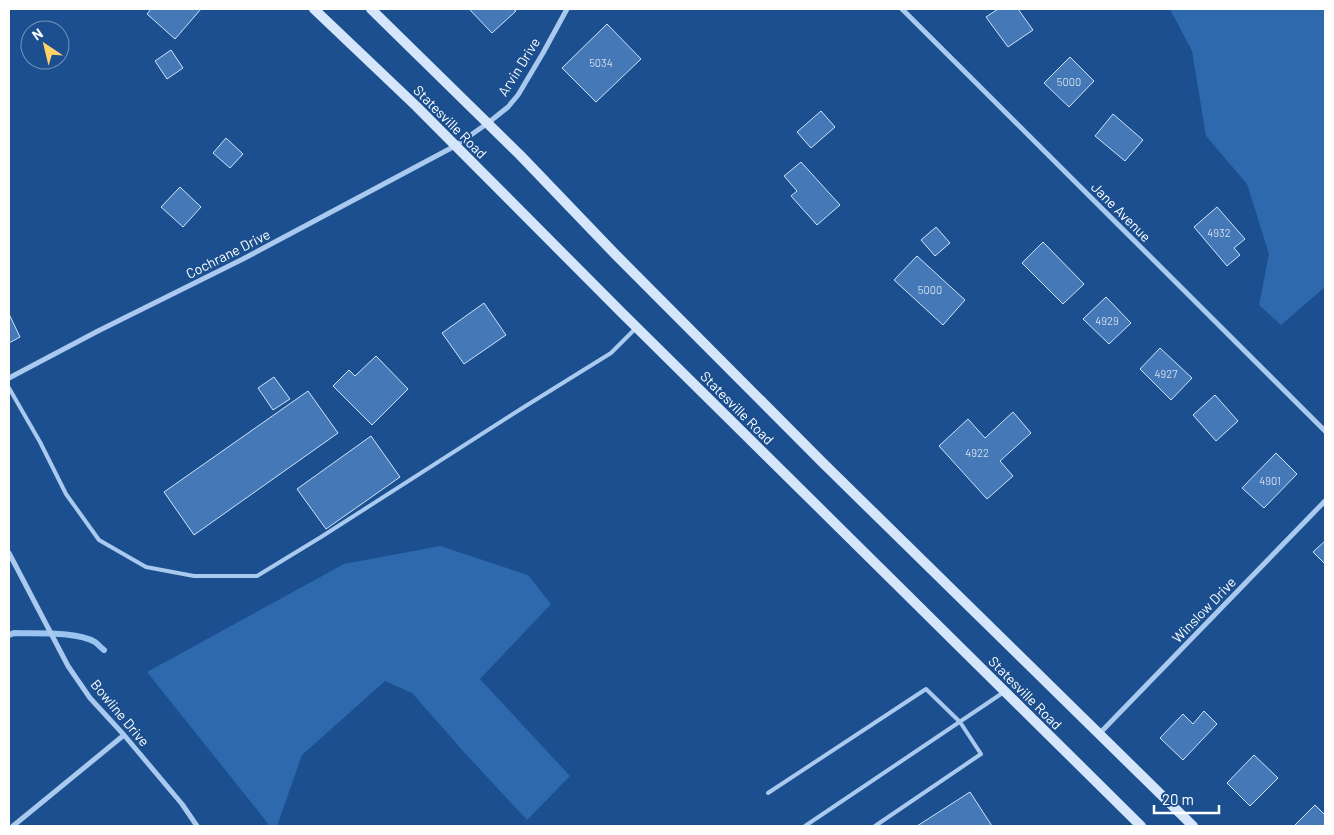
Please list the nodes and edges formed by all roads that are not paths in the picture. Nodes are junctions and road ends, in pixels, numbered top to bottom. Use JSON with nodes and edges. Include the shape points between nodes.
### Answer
{"nodes":[{"id":1,"x":314,"y":9,"type":"edge"},
{"id":2,"x":371,"y":9,"type":"edge"},
{"id":3,"x":567,"y":9,"type":"edge"},
{"id":4,"x":902,"y":9,"type":"edge"},
{"id":5,"x":488,"y":123,"type":"junction"},
{"id":6,"x":456,"y":146,"type":"junction"},
{"id":7,"x":636,"y":327,"type":"junction"},
{"id":8,"x":9,"y":378,"type":"edge"},
{"id":9,"x":9,"y":388,"type":"edge"},
{"id":10,"x":1325,"y":431,"type":"edge"},
{"id":11,"x":1325,"y":501,"type":"edge"},
{"id":12,"x":9,"y":553,"type":"edge"},
{"id":13,"x":1005,"y":692,"type":"junction"},
{"id":14,"x":960,"y":722,"type":"junction"},
{"id":15,"x":1099,"y":734,"type":"junction"},
{"id":16,"x":124,"y":735,"type":"junction"},
{"id":17,"x":768,"y":793,"type":"dead end"},
{"id":18,"x":13,"y":826,"type":"edge"},
{"id":19,"x":197,"y":826,"type":"edge"},
{"id":20,"x":805,"y":826,"type":"edge"},
{"id":21,"x":875,"y":826,"type":"edge"},
{"id":22,"x":1141,"y":826,"type":"edge"},
{"id":23,"x":1193,"y":826,"type":"edge"}],
"edges":[{"from":1,"to":6,"type":"main road","name":"Statesville Road"},
{"from":2,"to":5,"type":"main road","name":"Statesville Road"},
{"from":3,"to":5,"type":"street","name":"Arvin Drive","via":[[518,95]]},
{"from":4,"to":10,"type":"street","name":"Jane Avenue"},
{"from":5,"to":6,"type":"street","name":"Arvin Drive"},
{"from":5,"to":15,"type":"main road","name":"Statesville Road","via":[[816,456]]},
{"from":6,"to":7,"type":"main road","name":"Statesville Road"},
{"from":6,"to":8,"type":"street","name":"Cochrane Drive"},
{"from":7,"to":9,"type":"lane","via":[[612,353],[257,576],[194,576],[146,567],[99,540],[66,494]]},
{"from":7,"to":13,"type":"main road","name":"Statesville Road"},
{"from":11,"to":15,"type":"street","name":"Winslow Drive"},
{"from":12,"to":16,"type":"street","name":"Bowline Drive","via":[[68,666],[90,698]]},
{"from":13,"to":14,"type":"lane"},
{"from":13,"to":22,"type":"main road","name":"Statesville Road"},
{"from":14,"to":17,"type":"lane","via":[[926,689]]},
{"from":14,"to":20,"type":"lane"},
{"from":14,"to":21,"type":"lane","via":[[981,754]]},
{"from":15,"to":23,"type":"main road","name":"Statesville Road"},
{"from":16,"to":18,"type":"street"},
{"from":16,"to":19,"type":"street","name":"Bowline Drive"}]}
